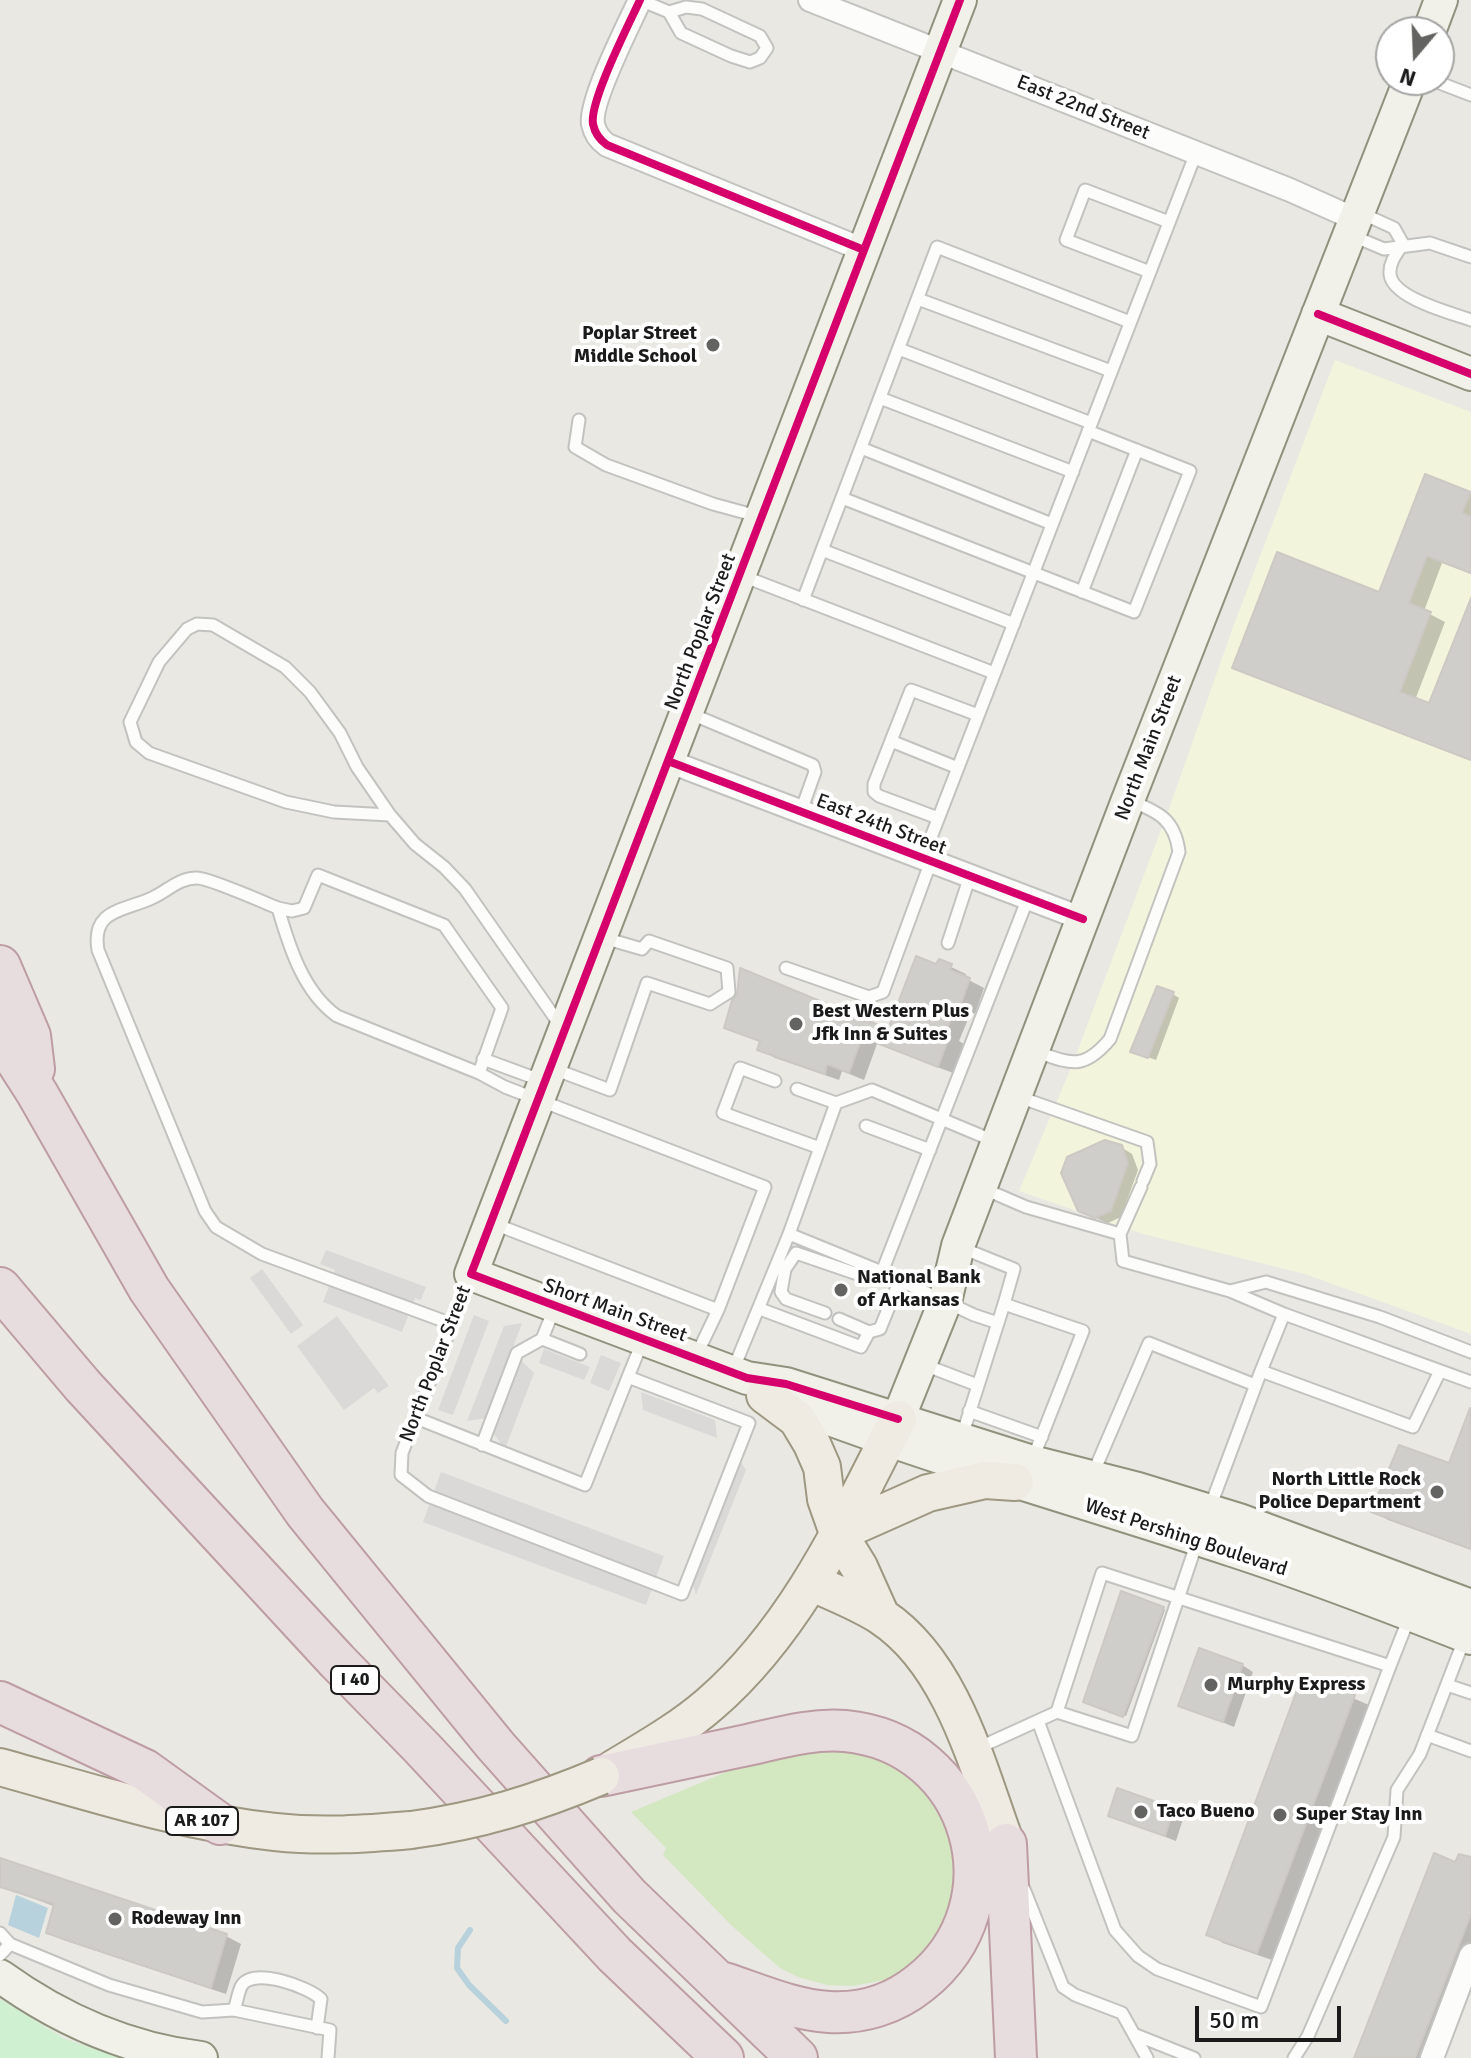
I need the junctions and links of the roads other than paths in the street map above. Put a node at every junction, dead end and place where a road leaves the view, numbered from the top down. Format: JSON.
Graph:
{"nodes":[{"id":1,"x":640,"y":0,"type":"edge"},
{"id":2,"x":810,"y":0,"type":"edge"},
{"id":3,"x":960,"y":0,"type":"edge"},
{"id":4,"x":669,"y":12,"type":"junction"},
{"id":5,"x":941,"y":51,"type":"junction"},
{"id":6,"x":1404,"y":96,"type":"edge"},
{"id":7,"x":1196,"y":153,"type":"junction"},
{"id":8,"x":1169,"y":222,"type":"junction"},
{"id":9,"x":1354,"y":222,"type":"junction"},
{"id":10,"x":1403,"y":244,"type":"junction"},
{"id":11,"x":864,"y":250,"type":"junction"},
{"id":12,"x":1471,"y":257,"type":"edge"},
{"id":13,"x":1150,"y":272,"type":"junction"},
{"id":14,"x":918,"y":299,"type":"junction"},
{"id":15,"x":1318,"y":314,"type":"junction"},
{"id":16,"x":1471,"y":320,"type":"edge"},
{"id":17,"x":1130,"y":322,"type":"junction"},
{"id":18,"x":899,"y":349,"type":"junction"},
{"id":19,"x":1111,"y":371,"type":"junction"},
{"id":20,"x":1471,"y":373,"type":"edge"},
{"id":21,"x":880,"y":398,"type":"junction"},
{"id":22,"x":579,"y":420,"type":"dead end"},
{"id":23,"x":1090,"y":427,"type":"junction"},
{"id":24,"x":861,"y":448,"type":"junction"},
{"id":25,"x":1137,"y":450,"type":"junction"},
{"id":26,"x":1073,"y":472,"type":"junction"},
{"id":27,"x":842,"y":498,"type":"junction"},
{"id":28,"x":761,"y":517,"type":"junction"},
{"id":29,"x":1052,"y":524,"type":"junction"},
{"id":30,"x":822,"y":550,"type":"junction"},
{"id":31,"x":1033,"y":574,"type":"junction"},
{"id":32,"x":739,"y":575,"type":"junction"},
{"id":33,"x":1082,"y":592,"type":"junction"},
{"id":34,"x":803,"y":600,"type":"junction"},
{"id":35,"x":1014,"y":624,"type":"junction"},
{"id":36,"x":994,"y":673,"type":"junction"},
{"id":37,"x":687,"y":712,"type":"junction"},
{"id":38,"x":978,"y":715,"type":"junction"},
{"id":39,"x":891,"y":741,"type":"junction"},
{"id":40,"x":668,"y":761,"type":"junction"},
{"id":41,"x":958,"y":768,"type":"junction"},
{"id":42,"x":1128,"y":800,"type":"junction"},
{"id":43,"x":801,"y":811,"type":"junction"},
{"id":44,"x":390,"y":815,"type":"junction"},
{"id":45,"x":938,"y":818,"type":"junction"},
{"id":46,"x":927,"y":859,"type":"junction"},
{"id":47,"x":970,"y":876,"type":"junction"},
{"id":48,"x":1028,"y":898,"type":"junction"},
{"id":49,"x":278,"y":908,"type":"junction"},
{"id":50,"x":1083,"y":919,"type":"junction"},
{"id":51,"x":600,"y":937,"type":"junction"},
{"id":52,"x":948,"y":943,"type":"dead end"},
{"id":53,"x":0,"y":966,"type":"edge"},
{"id":54,"x":786,"y":968,"type":"dead end"},
{"id":55,"x":564,"y":1031,"type":"junction"},
{"id":56,"x":0,"y":1035,"type":"edge"},
{"id":57,"x":1032,"y":1051,"type":"junction"},
{"id":58,"x":483,"y":1059,"type":"junction"},
{"id":59,"x":479,"y":1073,"type":"junction"},
{"id":60,"x":775,"y":1081,"type":"dead end"},
{"id":61,"x":544,"y":1083,"type":"junction"},
{"id":62,"x":797,"y":1089,"type":"dead end"},
{"id":63,"x":37,"y":1093,"type":"junction"},
{"id":64,"x":1016,"y":1096,"type":"junction"},
{"id":65,"x":836,"y":1103,"type":"junction"},
{"id":66,"x":942,"y":1119,"type":"junction"},
{"id":67,"x":866,"y":1126,"type":"dead end"},
{"id":68,"x":999,"y":1142,"type":"junction"},
{"id":69,"x":820,"y":1148,"type":"junction"},
{"id":70,"x":930,"y":1150,"type":"junction"},
{"id":71,"x":981,"y":1188,"type":"junction"},
{"id":72,"x":491,"y":1222,"type":"junction"},
{"id":73,"x":789,"y":1234,"type":"junction"},
{"id":74,"x":1120,"y":1234,"type":"junction"},
{"id":75,"x":958,"y":1246,"type":"junction"},
{"id":76,"x":882,"y":1272,"type":"junction"},
{"id":77,"x":471,"y":1274,"type":"junction"},
{"id":78,"x":899,"y":1282,"type":"junction"},
{"id":79,"x":0,"y":1288,"type":"edge"},
{"id":80,"x":1230,"y":1291,"type":"junction"},
{"id":81,"x":945,"y":1302,"type":"junction"},
{"id":82,"x":1004,"y":1304,"type":"junction"},
{"id":83,"x":556,"y":1306,"type":"junction"},
{"id":84,"x":760,"y":1309,"type":"junction"},
{"id":85,"x":718,"y":1310,"type":"junction"},
{"id":86,"x":825,"y":1313,"type":"dead end"},
{"id":87,"x":1284,"y":1314,"type":"junction"},
{"id":88,"x":0,"y":1319,"type":"edge"},
{"id":89,"x":839,"y":1319,"type":"dead end"},
{"id":90,"x":998,"y":1323,"type":"junction"},
{"id":91,"x":452,"y":1324,"type":"junction"},
{"id":92,"x":869,"y":1332,"type":"junction"},
{"id":93,"x":542,"y":1339,"type":"junction"},
{"id":94,"x":643,"y":1339,"type":"junction"},
{"id":95,"x":1471,"y":1352,"type":"edge"},
{"id":96,"x":580,"y":1354,"type":"dead end"},
{"id":97,"x":695,"y":1358,"type":"junction"},
{"id":98,"x":921,"y":1363,"type":"junction"},
{"id":99,"x":1261,"y":1371,"type":"junction"},
{"id":100,"x":1440,"y":1371,"type":"junction"},
{"id":101,"x":628,"y":1377,"type":"junction"},
{"id":102,"x":1471,"y":1382,"type":"edge"},
{"id":103,"x":977,"y":1385,"type":"junction"},
{"id":104,"x":1255,"y":1385,"type":"junction"},
{"id":105,"x":83,"y":1386,"type":"junction"},
{"id":106,"x":751,"y":1398,"type":"junction"},
{"id":107,"x":416,"y":1418,"type":"junction"},
{"id":108,"x":965,"y":1425,"type":"junction"},
{"id":109,"x":895,"y":1435,"type":"junction"},
{"id":110,"x":482,"y":1445,"type":"junction"},
{"id":111,"x":1030,"y":1461,"type":"junction"},
{"id":112,"x":1091,"y":1478,"type":"junction"},
{"id":113,"x":1203,"y":1525,"type":"junction"},
{"id":114,"x":838,"y":1533,"type":"junction"},
{"id":115,"x":811,"y":1582,"type":"junction"},
{"id":116,"x":1179,"y":1598,"type":"junction"},
{"id":117,"x":1410,"y":1615,"type":"junction"},
{"id":118,"x":881,"y":1616,"type":"junction"},
{"id":119,"x":1469,"y":1627,"type":"edge"},
{"id":120,"x":1390,"y":1666,"type":"junction"},
{"id":121,"x":1447,"y":1685,"type":"junction"},
{"id":122,"x":1471,"y":1693,"type":"edge"},
{"id":123,"x":0,"y":1702,"type":"edge"},
{"id":124,"x":1057,"y":1712,"type":"junction"},
{"id":125,"x":1038,"y":1721,"type":"junction"},
{"id":126,"x":1427,"y":1735,"type":"junction"},
{"id":127,"x":971,"y":1751,"type":"junction"},
{"id":128,"x":1471,"y":1751,"type":"edge"},
{"id":129,"x":0,"y":1767,"type":"edge"},
{"id":130,"x":601,"y":1776,"type":"junction"},
{"id":131,"x":220,"y":1824,"type":"junction"},
{"id":132,"x":1006,"y":1844,"type":"junction"},
{"id":133,"x":0,"y":1933,"type":"edge"},
{"id":134,"x":10,"y":1944,"type":"junction"},
{"id":135,"x":0,"y":1955,"type":"edge"},
{"id":136,"x":1471,"y":1955,"type":"edge"},
{"id":137,"x":0,"y":1976,"type":"edge"},
{"id":138,"x":712,"y":1979,"type":"junction"},
{"id":139,"x":234,"y":2010,"type":"junction"},
{"id":140,"x":317,"y":2028,"type":"junction"},
{"id":141,"x":1136,"y":2035,"type":"junction"},
{"id":142,"x":201,"y":2058,"type":"edge"},
{"id":143,"x":328,"y":2058,"type":"edge"},
{"id":144,"x":723,"y":2058,"type":"edge"},
{"id":145,"x":797,"y":2058,"type":"edge"},
{"id":146,"x":1016,"y":2058,"type":"edge"},
{"id":147,"x":1147,"y":2058,"type":"edge"},
{"id":148,"x":1194,"y":2058,"type":"edge"},
{"id":149,"x":1294,"y":2058,"type":"edge"},
{"id":150,"x":1432,"y":2058,"type":"edge"}],
"edges":[{"from":1,"to":4,"type":"lane"},
{"from":1,"to":11,"type":"street"},
{"from":2,"to":5,"type":"street","name":"East 22nd Street"},
{"from":3,"to":5,"type":"main road","name":"North Poplar Street"},
{"from":4,"to":4,"type":"lane"},
{"from":5,"to":7,"type":"street","name":"East 22nd Street"},
{"from":5,"to":11,"type":"main road","name":"North Poplar Street"},
{"from":6,"to":9,"type":"main road","name":"North Main Street"},
{"from":7,"to":8,"type":"lane"},
{"from":7,"to":9,"type":"street","name":"East 22nd Street"},
{"from":8,"to":13,"type":"lane"},
{"from":8,"to":13,"type":"lane"},
{"from":9,"to":10,"type":"lane"},
{"from":9,"to":10,"type":"lane"},
{"from":9,"to":15,"type":"main road","name":"North Main Street"},
{"from":10,"to":12,"type":"lane"},
{"from":10,"to":16,"type":"lane"},
{"from":11,"to":28,"type":"main road","name":"North Poplar Street"},
{"from":13,"to":17,"type":"lane"},
{"from":14,"to":17,"type":"lane"},
{"from":14,"to":18,"type":"lane"},
{"from":14,"to":19,"type":"lane"},
{"from":15,"to":20,"type":"main road"},
{"from":15,"to":42,"type":"main road","name":"North Main Street"},
{"from":17,"to":19,"type":"lane"},
{"from":18,"to":21,"type":"lane"},
{"from":18,"to":23,"type":"lane"},
{"from":19,"to":23,"type":"lane"},
{"from":21,"to":24,"type":"lane"},
{"from":21,"to":26,"type":"lane"},
{"from":22,"to":28,"type":"lane"},
{"from":23,"to":25,"type":"lane"},
{"from":23,"to":26,"type":"lane"},
{"from":24,"to":27,"type":"lane"},
{"from":24,"to":29,"type":"lane"},
{"from":25,"to":33,"type":"lane"},
{"from":25,"to":33,"type":"lane"},
{"from":26,"to":29,"type":"lane"},
{"from":27,"to":30,"type":"lane"},
{"from":27,"to":31,"type":"lane"},
{"from":28,"to":32,"type":"main road","name":"North Poplar Street"},
{"from":29,"to":31,"type":"lane"},
{"from":30,"to":34,"type":"lane"},
{"from":30,"to":35,"type":"lane"},
{"from":31,"to":33,"type":"lane"},
{"from":31,"to":35,"type":"lane"},
{"from":32,"to":34,"type":"lane"},
{"from":32,"to":37,"type":"main road","name":"North Poplar Street"},
{"from":34,"to":36,"type":"lane"},
{"from":35,"to":36,"type":"lane"},
{"from":36,"to":38,"type":"lane"},
{"from":37,"to":40,"type":"main road","name":"North Poplar Street"},
{"from":37,"to":43,"type":"lane"},
{"from":38,"to":39,"type":"lane"},
{"from":38,"to":41,"type":"lane"},
{"from":39,"to":41,"type":"lane"},
{"from":39,"to":45,"type":"lane"},
{"from":40,"to":43,"type":"street","name":"East 24th Street"},
{"from":40,"to":51,"type":"main road","name":"North Poplar Street"},
{"from":41,"to":45,"type":"lane"},
{"from":42,"to":50,"type":"main road","name":"North Main Street"},
{"from":42,"to":57,"type":"lane"},
{"from":43,"to":46,"type":"street","name":"East 24th Street"},
{"from":44,"to":44,"type":"lane"},
{"from":44,"to":55,"type":"lane"},
{"from":45,"to":46,"type":"lane"},
{"from":46,"to":47,"type":"street","name":"East 24th Street"},
{"from":46,"to":54,"type":"lane"},
{"from":47,"to":48,"type":"street","name":"East 24th Street"},
{"from":47,"to":52,"type":"lane"},
{"from":48,"to":50,"type":"street","name":"East 24th Street"},
{"from":48,"to":66,"type":"lane"},
{"from":49,"to":58,"type":"lane"},
{"from":49,"to":59,"type":"lane"},
{"from":49,"to":91,"type":"lane"},
{"from":50,"to":57,"type":"main road","name":"North Main Street"},
{"from":51,"to":55,"type":"main road","name":"North Poplar Street"},
{"from":51,"to":61,"type":"lane"},
{"from":53,"to":63,"type":"highway"},
{"from":55,"to":61,"type":"main road","name":"North Poplar Street"},
{"from":56,"to":63,"type":"highway"},
{"from":57,"to":64,"type":"main road","name":"North Main Street"},
{"from":58,"to":59,"type":"lane"},
{"from":58,"to":61,"type":"lane"},
{"from":59,"to":61,"type":"lane"},
{"from":60,"to":69,"type":"lane"},
{"from":61,"to":72,"type":"main road","name":"North Poplar Street"},
{"from":61,"to":85,"type":"lane"},
{"from":62,"to":65,"type":"lane"},
{"from":63,"to":138,"type":"highway"},
{"from":64,"to":68,"type":"main road","name":"North Main Street"},
{"from":64,"to":74,"type":"lane"},
{"from":65,"to":66,"type":"lane"},
{"from":65,"to":69,"type":"lane"},
{"from":66,"to":68,"type":"lane"},
{"from":66,"to":70,"type":"lane"},
{"from":67,"to":70,"type":"lane"},
{"from":68,"to":71,"type":"main road","name":"North Main Street"},
{"from":69,"to":73,"type":"lane"},
{"from":70,"to":76,"type":"lane"},
{"from":71,"to":74,"type":"lane"},
{"from":71,"to":75,"type":"main road","name":"North Main Street"},
{"from":72,"to":77,"type":"main road","name":"North Poplar Street"},
{"from":72,"to":85,"type":"lane"},
{"from":73,"to":76,"type":"lane"},
{"from":73,"to":84,"type":"lane"},
{"from":74,"to":80,"type":"lane"},
{"from":75,"to":81,"type":"main road","name":"North Main Street"},
{"from":75,"to":82,"type":"lane"},
{"from":76,"to":78,"type":"lane"},
{"from":76,"to":86,"type":"lane"},
{"from":77,"to":83,"type":"main road","name":"Short Main Street"},
{"from":77,"to":91,"type":"lane","name":"North Poplar Street"},
{"from":78,"to":81,"type":"lane"},
{"from":78,"to":92,"type":"lane"},
{"from":79,"to":105,"type":"highway","number":"I 40"},
{"from":80,"to":87,"type":"lane"},
{"from":80,"to":95,"type":"lane"},
{"from":81,"to":90,"type":"lane"},
{"from":81,"to":98,"type":"main road","name":"North Main Street"},
{"from":82,"to":90,"type":"lane"},
{"from":82,"to":111,"type":"lane"},
{"from":83,"to":93,"type":"lane"},
{"from":83,"to":94,"type":"main road","name":"Short Main Street"},
{"from":84,"to":92,"type":"lane"},
{"from":84,"to":106,"type":"lane"},
{"from":85,"to":97,"type":"lane"},
{"from":87,"to":99,"type":"lane"},
{"from":87,"to":100,"type":"lane"},
{"from":88,"to":105,"type":"highway"},
{"from":89,"to":92,"type":"lane"},
{"from":90,"to":103,"type":"lane"},
{"from":91,"to":107,"type":"lane","name":"North Poplar Street"},
{"from":93,"to":96,"type":"lane"},
{"from":93,"to":110,"type":"lane"},
{"from":94,"to":97,"type":"main road","name":"Short Main Street"},
{"from":94,"to":101,"type":"lane"},
{"from":97,"to":106,"type":"main road","name":"Short Main Street"},
{"from":98,"to":103,"type":"lane"},
{"from":98,"to":109,"type":"main road","name":"North Main Street"},
{"from":99,"to":100,"type":"lane"},
{"from":99,"to":104,"type":"lane"},
{"from":100,"to":102,"type":"lane"},
{"from":101,"to":106,"type":"lane"},
{"from":101,"to":110,"type":"lane"},
{"from":103,"to":108,"type":"lane"},
{"from":104,"to":112,"type":"lane"},
{"from":104,"to":113,"type":"lane"},
{"from":105,"to":144,"type":"highway","number":"I 40"},
{"from":106,"to":107,"type":"lane","name":"North Poplar Street"},
{"from":106,"to":109,"type":"main road","name":"Short Main Street"},
{"from":106,"to":114,"type":"main road"},
{"from":107,"to":110,"type":"lane"},
{"from":108,"to":109,"type":"main road","name":"West Pershing Boulevard"},
{"from":108,"to":111,"type":"main road","name":"West Pershing Boulevard"},
{"from":109,"to":111,"type":"main road","name":"West Pershing Boulevard"},
{"from":109,"to":114,"type":"main road"},
{"from":111,"to":112,"type":"main road","name":"West Pershing Boulevard"},
{"from":111,"to":113,"type":"main road","name":"West Pershing Boulevard"},
{"from":111,"to":114,"type":"main road"},
{"from":112,"to":113,"type":"main road","name":"West Pershing Boulevard"},
{"from":113,"to":116,"type":"lane"},
{"from":113,"to":117,"type":"main road","name":"West Pershing Boulevard"},
{"from":113,"to":119,"type":"main road","name":"West Pershing Boulevard"},
{"from":114,"to":115,"type":"main road"},
{"from":114,"to":118,"type":"main road"},
{"from":115,"to":118,"type":"main road"},
{"from":115,"to":130,"type":"main road"},
{"from":116,"to":120,"type":"lane"},
{"from":116,"to":124,"type":"lane"},
{"from":116,"to":124,"type":"lane"},
{"from":117,"to":119,"type":"main road","name":"West Pershing Boulevard"},
{"from":117,"to":120,"type":"lane"},
{"from":118,"to":127,"type":"main road"},
{"from":119,"to":121,"type":"lane"},
{"from":120,"to":125,"type":"lane"},
{"from":121,"to":122,"type":"lane"},
{"from":121,"to":126,"type":"lane"},
{"from":123,"to":131,"type":"highway"},
{"from":124,"to":125,"type":"lane"},
{"from":125,"to":127,"type":"lane"},
{"from":126,"to":128,"type":"lane"},
{"from":126,"to":149,"type":"lane"},
{"from":127,"to":132,"type":"main road"},
{"from":129,"to":131,"type":"main road","number":"AR 107"},
{"from":130,"to":131,"type":"main road","number":"AR 107","bridge":true},
{"from":130,"to":138,"type":"highway"},
{"from":132,"to":141,"type":"lane"},
{"from":132,"to":146,"type":"highway"},
{"from":133,"to":134,"type":"lane"},
{"from":134,"to":135,"type":"lane"},
{"from":134,"to":139,"type":"lane"},
{"from":136,"to":150,"type":"street"},
{"from":137,"to":142,"type":"main road"},
{"from":138,"to":145,"type":"highway"},
{"from":139,"to":140,"type":"lane"},
{"from":139,"to":140,"type":"lane"},
{"from":140,"to":143,"type":"lane"},
{"from":141,"to":147,"type":"lane"},
{"from":141,"to":148,"type":"lane"}]}
